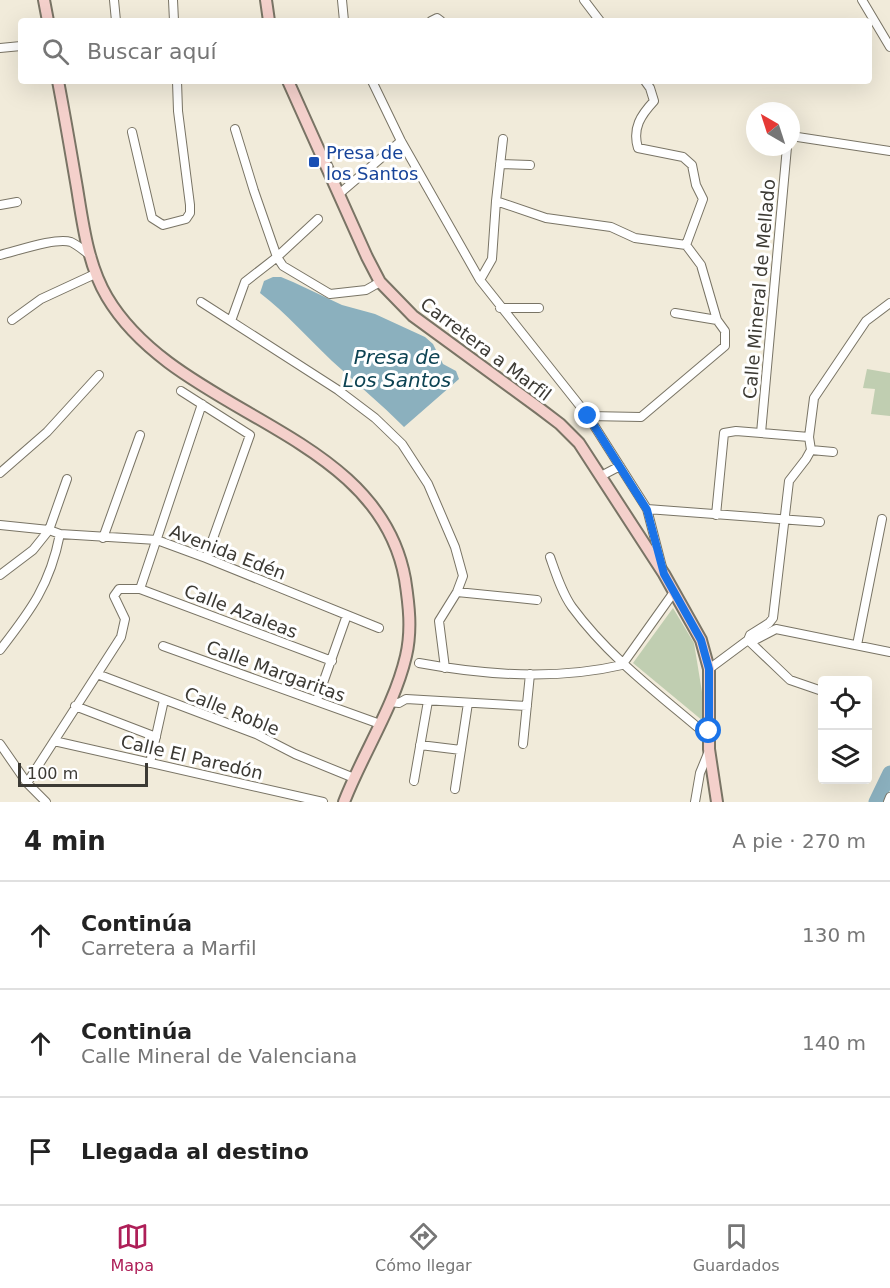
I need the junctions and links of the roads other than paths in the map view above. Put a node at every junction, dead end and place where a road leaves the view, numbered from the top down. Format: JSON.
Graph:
{"nodes":[{"id":1,"x":44,"y":0,"type":"edge"},
{"id":2,"x":114,"y":0,"type":"edge"},
{"id":3,"x":174,"y":0,"type":"edge"},
{"id":4,"x":266,"y":0,"type":"edge"},
{"id":5,"x":342,"y":0,"type":"edge"},
{"id":6,"x":584,"y":0,"type":"edge"},
{"id":7,"x":862,"y":0,"type":"edge"},
{"id":8,"x":47,"y":18,"type":"edge"},
{"id":9,"x":116,"y":18,"type":"edge"},
{"id":10,"x":174,"y":18,"type":"edge"},
{"id":11,"x":269,"y":18,"type":"edge"},
{"id":12,"x":344,"y":18,"type":"edge"},
{"id":13,"x":598,"y":18,"type":"edge"},
{"id":14,"x":18,"y":46,"type":"edge"},
{"id":15,"x":890,"y":47,"type":"edge"},
{"id":16,"x":0,"y":48,"type":"edge"},
{"id":17,"x":59,"y":84,"type":"edge"},
{"id":18,"x":177,"y":84,"type":"edge"},
{"id":19,"x":289,"y":84,"type":"edge"},
{"id":20,"x":373,"y":84,"type":"edge"},
{"id":21,"x":647,"y":84,"type":"edge"},
{"id":22,"x":235,"y":129,"type":"dead end"},
{"id":23,"x":132,"y":132,"type":"dead end"},
{"id":24,"x":800,"y":137,"type":"edge"},
{"id":25,"x":503,"y":139,"type":"dead end"},
{"id":26,"x":401,"y":141,"type":"junction"},
{"id":27,"x":890,"y":150,"type":"edge"},
{"id":28,"x":786,"y":156,"type":"edge"},
{"id":29,"x":500,"y":164,"type":"junction"},
{"id":30,"x":530,"y":165,"type":"dead end"},
{"id":31,"x":339,"y":194,"type":"junction"},
{"id":32,"x":496,"y":201,"type":"junction"},
{"id":33,"x":17,"y":202,"type":"dead end"},
{"id":34,"x":0,"y":205,"type":"edge"},
{"id":35,"x":318,"y":219,"type":"dead end"},
{"id":36,"x":686,"y":245,"type":"junction"},
{"id":37,"x":0,"y":255,"type":"edge"},
{"id":38,"x":91,"y":256,"type":"junction"},
{"id":39,"x":278,"y":257,"type":"junction"},
{"id":40,"x":95,"y":274,"type":"junction"},
{"id":41,"x":480,"y":280,"type":"junction"},
{"id":42,"x":380,"y":282,"type":"junction"},
{"id":43,"x":201,"y":302,"type":"dead end"},
{"id":44,"x":890,"y":303,"type":"edge"},
{"id":45,"x":500,"y":308,"type":"junction"},
{"id":46,"x":539,"y":308,"type":"dead end"},
{"id":47,"x":675,"y":313,"type":"dead end"},
{"id":48,"x":12,"y":320,"type":"dead end"},
{"id":49,"x":231,"y":321,"type":"junction"},
{"id":50,"x":717,"y":321,"type":"junction"},
{"id":51,"x":99,"y":375,"type":"dead end"},
{"id":52,"x":181,"y":391,"type":"dead end"},
{"id":53,"x":202,"y":404,"type":"junction"},
{"id":54,"x":588,"y":416,"type":"junction"},
{"id":55,"x":761,"y":433,"type":"junction"},
{"id":56,"x":140,"y":435,"type":"dead end"},
{"id":57,"x":809,"y":437,"type":"junction"},
{"id":58,"x":811,"y":450,"type":"junction"},
{"id":59,"x":834,"y":452,"type":"dead end"},
{"id":60,"x":620,"y":466,"type":"junction"},
{"id":61,"x":0,"y":473,"type":"edge"},
{"id":62,"x":601,"y":476,"type":"junction"},
{"id":63,"x":67,"y":479,"type":"dead end"},
{"id":64,"x":647,"y":510,"type":"junction"},
{"id":65,"x":716,"y":515,"type":"junction"},
{"id":66,"x":784,"y":518,"type":"junction"},
{"id":67,"x":882,"y":519,"type":"dead end"},
{"id":68,"x":820,"y":522,"type":"dead end"},
{"id":69,"x":0,"y":525,"type":"edge"},
{"id":70,"x":49,"y":530,"type":"junction"},
{"id":71,"x":60,"y":534,"type":"junction"},
{"id":72,"x":103,"y":538,"type":"junction"},
{"id":73,"x":157,"y":540,"type":"junction"},
{"id":74,"x":550,"y":557,"type":"dead end"},
{"id":75,"x":206,"y":558,"type":"junction"},
{"id":76,"x":664,"y":574,"type":"junction"},
{"id":77,"x":0,"y":576,"type":"edge"},
{"id":78,"x":140,"y":589,"type":"junction"},
{"id":79,"x":457,"y":592,"type":"junction"},
{"id":80,"x":674,"y":592,"type":"junction"},
{"id":81,"x":537,"y":600,"type":"dead end"},
{"id":82,"x":347,"y":615,"type":"junction"},
{"id":83,"x":379,"y":628,"type":"dead end"},
{"id":84,"x":750,"y":641,"type":"junction"},
{"id":85,"x":857,"y":645,"type":"junction"},
{"id":86,"x":163,"y":646,"type":"dead end"},
{"id":87,"x":0,"y":650,"type":"edge"},
{"id":88,"x":890,"y":652,"type":"edge"},
{"id":89,"x":332,"y":661,"type":"junction"},
{"id":90,"x":419,"y":663,"type":"dead end"},
{"id":91,"x":622,"y":664,"type":"junction"},
{"id":92,"x":446,"y":668,"type":"junction"},
{"id":93,"x":709,"y":669,"type":"junction"},
{"id":94,"x":530,"y":674,"type":"junction"},
{"id":95,"x":97,"y":675,"type":"junction"},
{"id":96,"x":818,"y":690,"type":"edge"},
{"id":97,"x":164,"y":700,"type":"junction"},
{"id":98,"x":317,"y":700,"type":"junction"},
{"id":99,"x":428,"y":701,"type":"junction"},
{"id":100,"x":390,"y":702,"type":"junction"},
{"id":101,"x":468,"y":703,"type":"junction"},
{"id":102,"x":75,"y":706,"type":"junction"},
{"id":103,"x":527,"y":706,"type":"junction"},
{"id":104,"x":380,"y":724,"type":"junction"},
{"id":105,"x":709,"y":731,"type":"junction"},
{"id":106,"x":156,"y":737,"type":"junction"},
{"id":107,"x":54,"y":741,"type":"junction"},
{"id":108,"x":0,"y":744,"type":"edge"},
{"id":109,"x":523,"y":744,"type":"dead end"},
{"id":110,"x":420,"y":745,"type":"junction"},
{"id":111,"x":710,"y":749,"type":"junction"},
{"id":112,"x":461,"y":750,"type":"junction"},
{"id":113,"x":150,"y":763,"type":"junction"},
{"id":114,"x":354,"y":778,"type":"junction"},
{"id":115,"x":414,"y":782,"type":"dead end"},
{"id":116,"x":27,"y":783,"type":"junction"},
{"id":117,"x":455,"y":789,"type":"dead end"},
{"id":118,"x":890,"y":797,"type":"edge"},
{"id":119,"x":46,"y":802,"type":"edge"},
{"id":120,"x":323,"y":802,"type":"edge"},
{"id":121,"x":344,"y":802,"type":"edge"},
{"id":122,"x":696,"y":802,"type":"edge"},
{"id":123,"x":717,"y":802,"type":"edge"},
{"id":124,"x":888,"y":802,"type":"edge"}],
"edges":[{"from":1,"to":8,"type":"street"},
{"from":2,"to":9,"type":"street"},
{"from":3,"to":10,"type":"street"},
{"from":4,"to":11,"type":"street"},
{"from":5,"to":12,"type":"street"},
{"from":6,"to":13,"type":"street"},
{"from":7,"to":15,"type":"street"},
{"from":14,"to":16,"type":"street"},
{"from":17,"to":38,"type":"street"},
{"from":18,"to":23,"type":"street"},
{"from":19,"to":31,"type":"street","name":"Carretera a Marfil"},
{"from":20,"to":26,"type":"street"},
{"from":21,"to":36,"type":"street"},
{"from":22,"to":39,"type":"street"},
{"from":24,"to":27,"type":"street"},
{"from":25,"to":29,"type":"street"},
{"from":26,"to":31,"type":"street"},
{"from":26,"to":41,"type":"street"},
{"from":28,"to":55,"type":"street","name":"Calle Mineral de Mellado"},
{"from":29,"to":30,"type":"street"},
{"from":29,"to":32,"type":"street"},
{"from":31,"to":42,"type":"street","name":"Carretera a Marfil"},
{"from":32,"to":36,"type":"street"},
{"from":32,"to":41,"type":"street"},
{"from":33,"to":34,"type":"street"},
{"from":35,"to":39,"type":"street"},
{"from":36,"to":50,"type":"street"},
{"from":37,"to":38,"type":"street"},
{"from":38,"to":40,"type":"street"},
{"from":39,"to":42,"type":"street"},
{"from":39,"to":49,"type":"street"},
{"from":40,"to":48,"type":"street"},
{"from":40,"to":100,"type":"street"},
{"from":41,"to":45,"type":"street"},
{"from":42,"to":62,"type":"street","name":"Carretera a Marfil"},
{"from":43,"to":49,"type":"street"},
{"from":44,"to":57,"type":"street"},
{"from":45,"to":46,"type":"street"},
{"from":45,"to":54,"type":"street"},
{"from":47,"to":50,"type":"street"},
{"from":49,"to":79,"type":"street"},
{"from":50,"to":54,"type":"street"},
{"from":51,"to":61,"type":"street"},
{"from":52,"to":53,"type":"street"},
{"from":53,"to":73,"type":"street"},
{"from":53,"to":75,"type":"street"},
{"from":54,"to":60,"type":"street"},
{"from":55,"to":57,"type":"street"},
{"from":55,"to":65,"type":"street"},
{"from":56,"to":72,"type":"street"},
{"from":57,"to":58,"type":"street"},
{"from":58,"to":59,"type":"street"},
{"from":58,"to":66,"type":"street"},
{"from":60,"to":62,"type":"street"},
{"from":60,"to":64,"type":"street"},
{"from":62,"to":76,"type":"street","name":"Carretera a Marfil"},
{"from":63,"to":70,"type":"street"},
{"from":64,"to":65,"type":"street"},
{"from":64,"to":76,"type":"street"},
{"from":65,"to":66,"type":"street"},
{"from":66,"to":68,"type":"street"},
{"from":66,"to":84,"type":"street"},
{"from":67,"to":85,"type":"street"},
{"from":69,"to":70,"type":"street","name":"Avenida Edén"},
{"from":70,"to":71,"type":"street","name":"Avenida Edén"},
{"from":70,"to":77,"type":"street"},
{"from":71,"to":72,"type":"street","name":"Avenida Edén"},
{"from":71,"to":87,"type":"street"},
{"from":72,"to":73,"type":"street","name":"Avenida Edén"},
{"from":73,"to":75,"type":"street","name":"Avenida Edén"},
{"from":73,"to":78,"type":"street"},
{"from":74,"to":91,"type":"street"},
{"from":75,"to":82,"type":"street","name":"Avenida Edén"},
{"from":76,"to":80,"type":"street","name":"Carretera a Marfil"},
{"from":78,"to":89,"type":"street","name":"Calle Azaleas"},
{"from":78,"to":95,"type":"street"},
{"from":79,"to":81,"type":"street"},
{"from":79,"to":92,"type":"street"},
{"from":80,"to":91,"type":"street"},
{"from":80,"to":93,"type":"street","name":"Carretera a Marfil"},
{"from":82,"to":83,"type":"street","name":"Avenida Edén"},
{"from":82,"to":89,"type":"street"},
{"from":84,"to":85,"type":"street"},
{"from":84,"to":93,"type":"street"},
{"from":84,"to":96,"type":"street"},
{"from":85,"to":88,"type":"street"},
{"from":86,"to":98,"type":"street","name":"Calle Margaritas"},
{"from":89,"to":98,"type":"street"},
{"from":90,"to":92,"type":"street"},
{"from":91,"to":94,"type":"street"},
{"from":91,"to":105,"type":"street"},
{"from":92,"to":94,"type":"street"},
{"from":93,"to":105,"type":"street","name":"Carretera a Marfil"},
{"from":94,"to":103,"type":"street"},
{"from":95,"to":97,"type":"street","name":"Calle Roble"},
{"from":95,"to":102,"type":"street"},
{"from":97,"to":106,"type":"street"},
{"from":97,"to":114,"type":"street","name":"Calle Roble"},
{"from":98,"to":104,"type":"street","name":"Calle Margaritas"},
{"from":99,"to":100,"type":"street"},
{"from":99,"to":101,"type":"street"},
{"from":99,"to":110,"type":"street"},
{"from":100,"to":104,"type":"street"},
{"from":101,"to":103,"type":"street"},
{"from":101,"to":112,"type":"street"},
{"from":102,"to":106,"type":"street"},
{"from":102,"to":107,"type":"street"},
{"from":103,"to":109,"type":"street"},
{"from":104,"to":114,"type":"street"},
{"from":105,"to":111,"type":"street","name":"Carretera a Marfil"},
{"from":106,"to":113,"type":"street"},
{"from":107,"to":113,"type":"street","name":"Calle El Paredón"},
{"from":107,"to":116,"type":"street"},
{"from":108,"to":116,"type":"street"},
{"from":110,"to":112,"type":"street"},
{"from":110,"to":115,"type":"street"},
{"from":111,"to":122,"type":"street"},
{"from":111,"to":123,"type":"street","name":"Carretera a Marfil"},
{"from":112,"to":117,"type":"street"},
{"from":113,"to":120,"type":"street","name":"Calle El Paredón"},
{"from":114,"to":121,"type":"street"},
{"from":116,"to":119,"type":"street"},
{"from":118,"to":124,"type":"street"}]}
